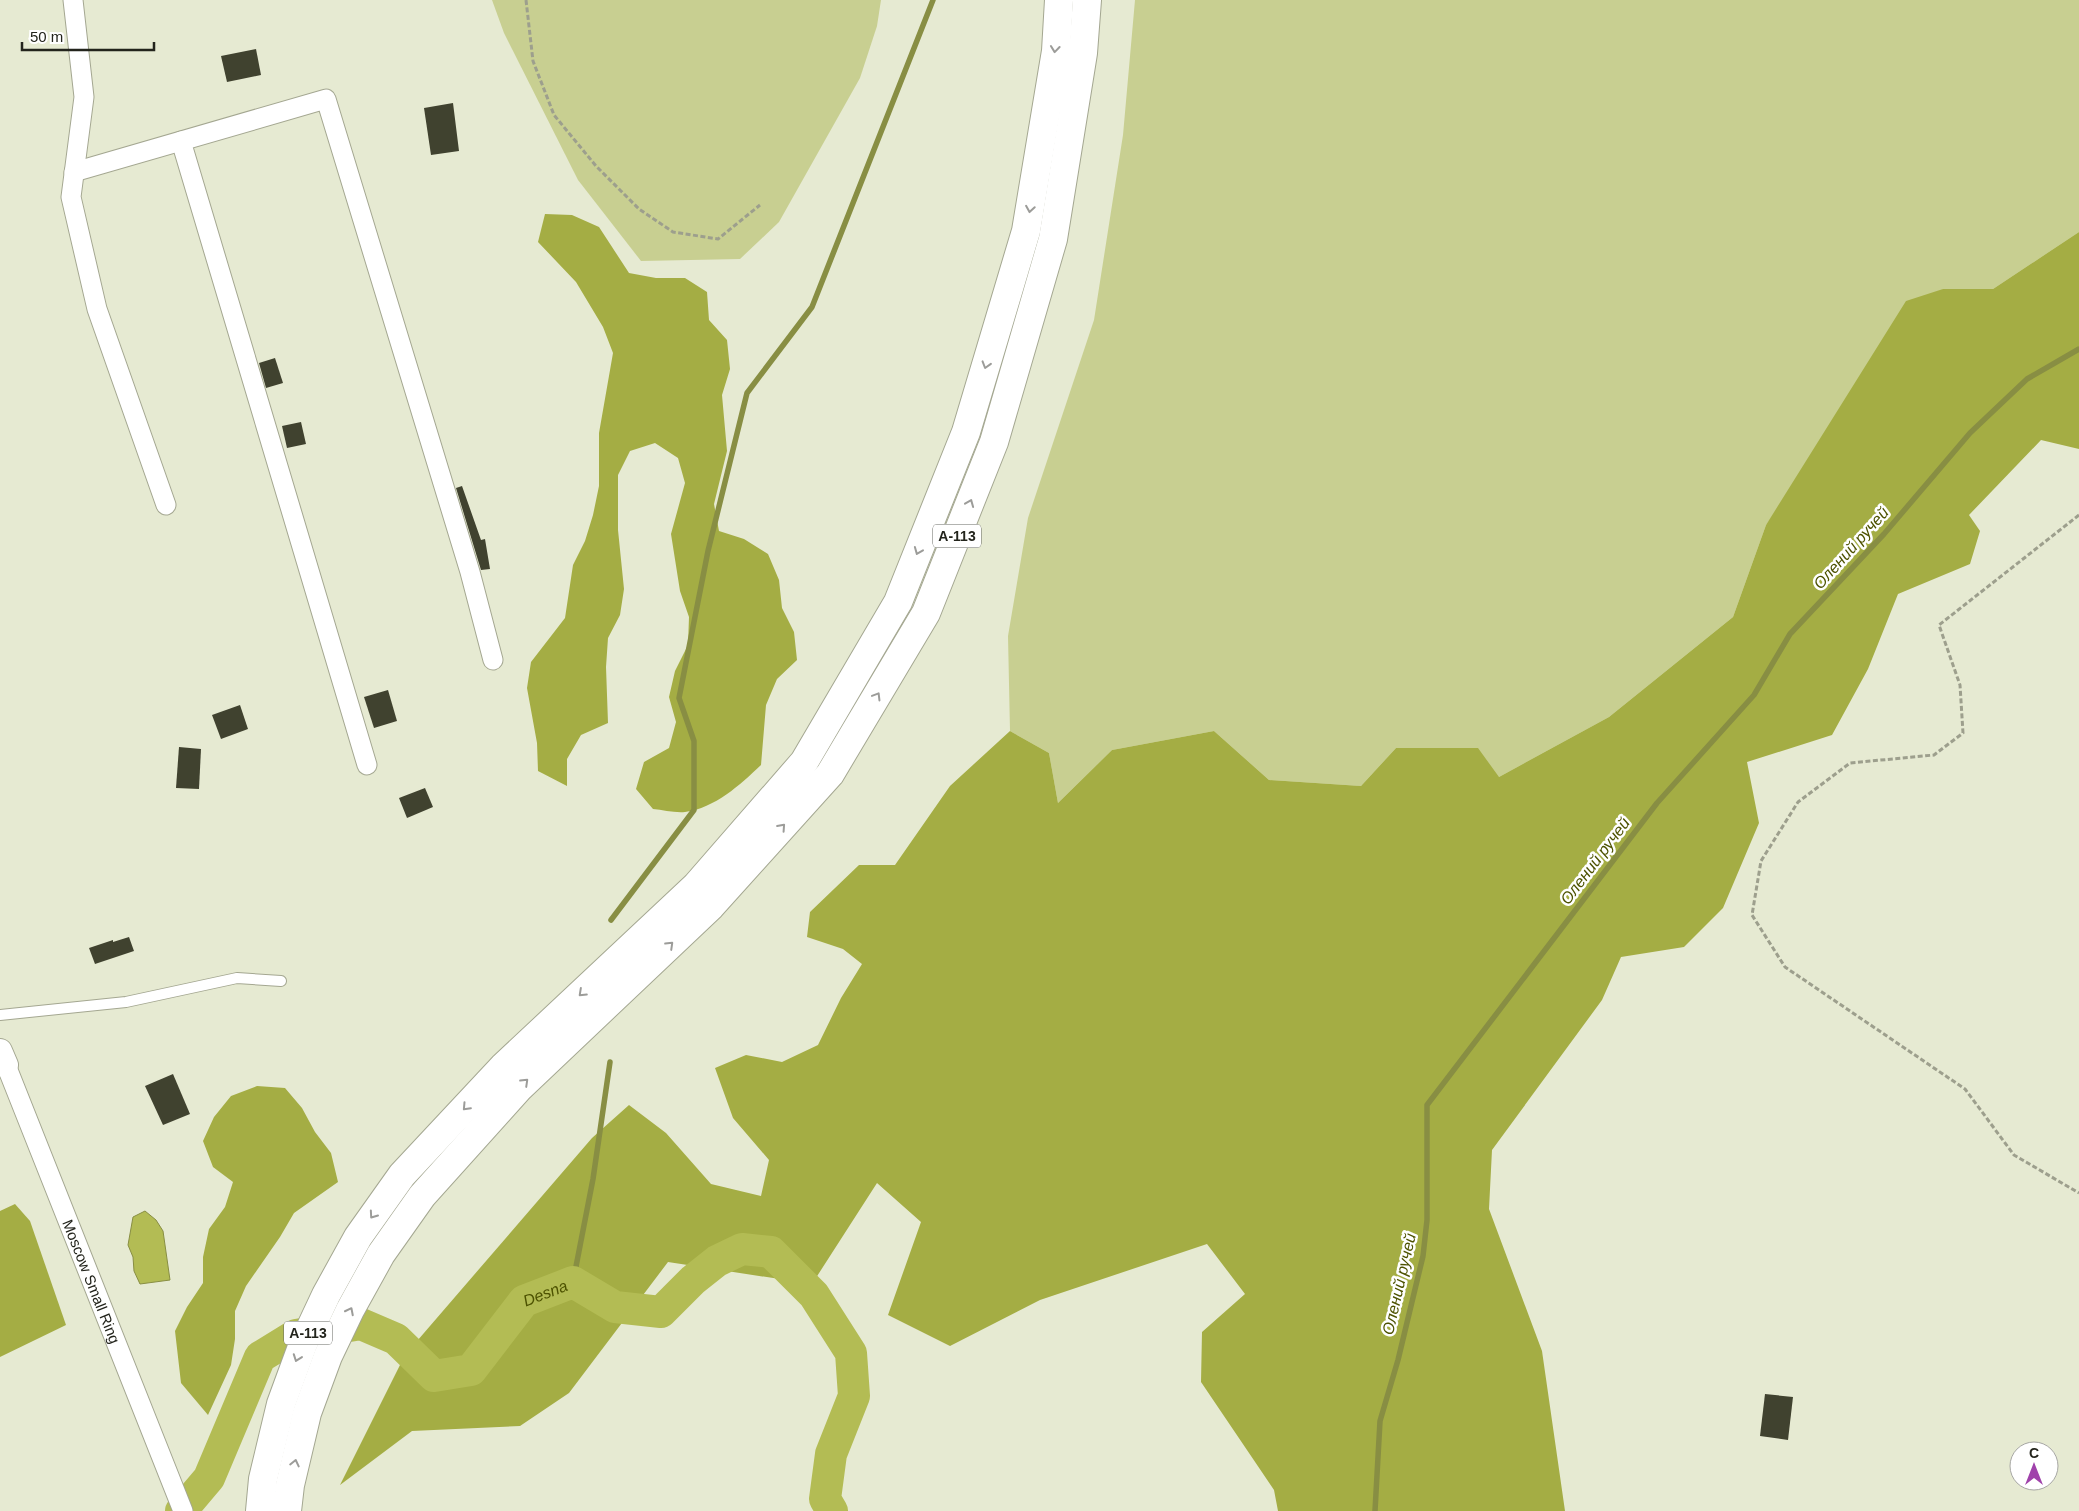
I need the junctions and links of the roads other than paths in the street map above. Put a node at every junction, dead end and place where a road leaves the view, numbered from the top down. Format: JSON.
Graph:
{"nodes":[{"id":1,"x":74,"y":0,"type":"edge"},
{"id":2,"x":1059,"y":0,"type":"edge"},
{"id":3,"x":1087,"y":0,"type":"edge"},
{"id":4,"x":181,"y":141,"type":"junction"},
{"id":5,"x":74,"y":172,"type":"junction"},
{"id":6,"x":166,"y":505,"type":"dead end"},
{"id":7,"x":493,"y":660,"type":"dead end"},
{"id":8,"x":367,"y":766,"type":"dead end"},
{"id":9,"x":281,"y":981,"type":"dead end"},
{"id":10,"x":0,"y":1016,"type":"edge"},
{"id":11,"x":2,"y":1061,"type":"edge"},
{"id":12,"x":183,"y":1511,"type":"edge"},
{"id":13,"x":260,"y":1511,"type":"edge"},
{"id":14,"x":288,"y":1511,"type":"edge"}],
"edges":[{"from":1,"to":5,"type":"street"},
{"from":2,"to":13,"type":"highway","number":"А-113","one_way":true},
{"from":14,"to":3,"type":"highway","number":"А-113","one_way":true},
{"from":4,"to":5,"type":"street"},
{"from":4,"to":7,"type":"street"},
{"from":4,"to":8,"type":"street"},
{"from":5,"to":6,"type":"street"},
{"from":9,"to":10,"type":"lane"},
{"from":11,"to":12,"type":"street","name":"Moscow Small Ring"}]}
